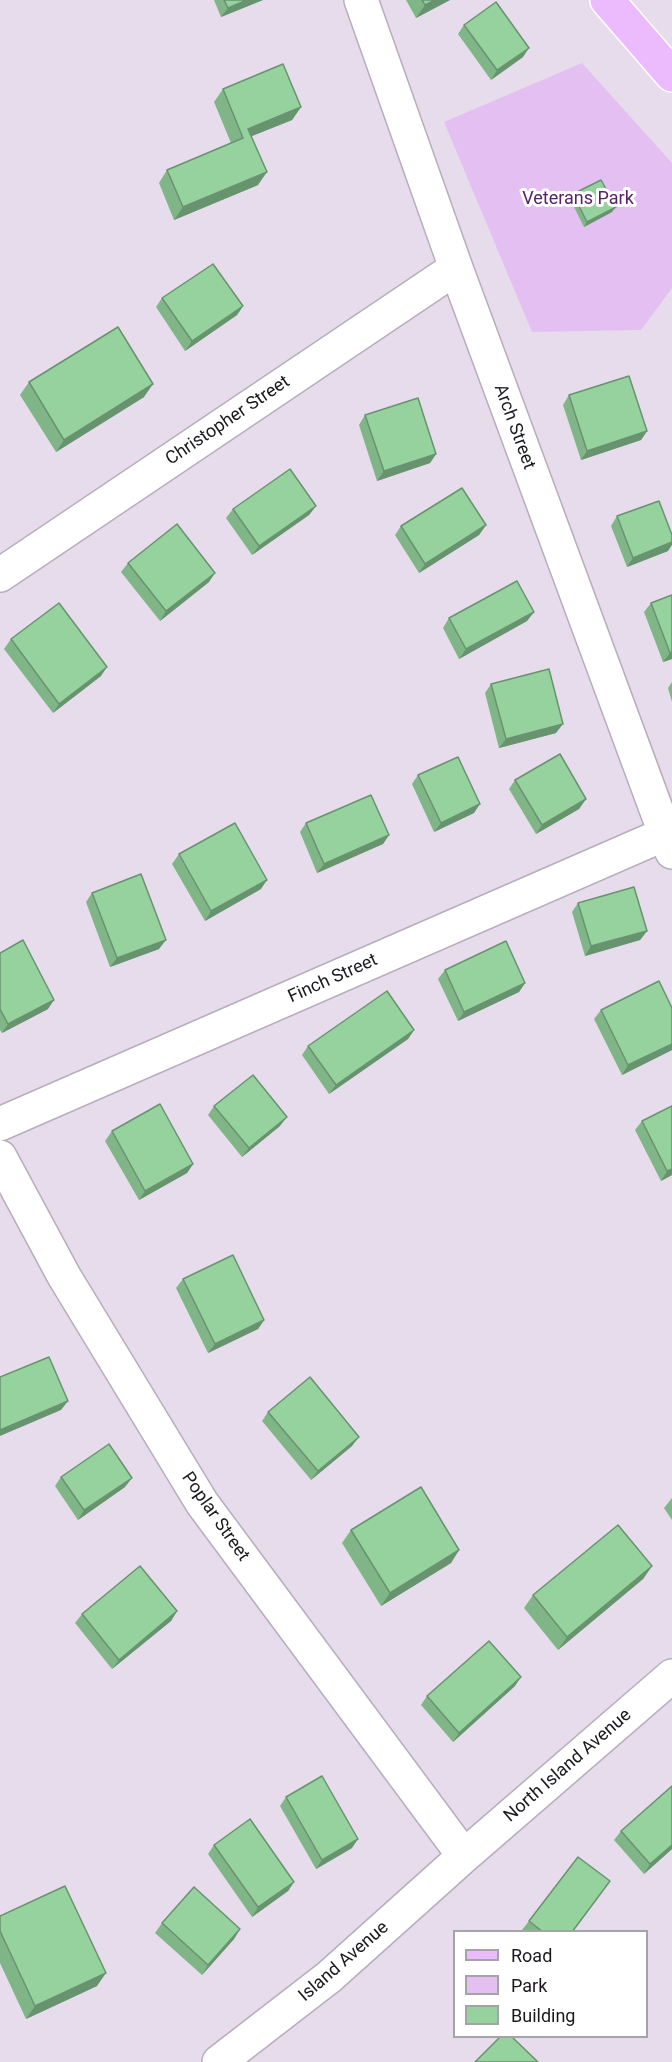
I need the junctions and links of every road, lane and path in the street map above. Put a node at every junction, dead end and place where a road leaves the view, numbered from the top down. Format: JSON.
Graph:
{"nodes":[{"id":1,"x":361,"y":0,"type":"edge"},
{"id":2,"x":607,"y":0,"type":"edge"},
{"id":3,"x":672,"y":75,"type":"edge"},
{"id":4,"x":456,"y":268,"type":"junction"},
{"id":5,"x":0,"y":575,"type":"edge"},
{"id":6,"x":669,"y":843,"type":"edge"},
{"id":7,"x":0,"y":1124,"type":"edge"},
{"id":8,"x":0,"y":1156,"type":"edge"},
{"id":9,"x":672,"y":1676,"type":"edge"},
{"id":10,"x":464,"y":1856,"type":"junction"},
{"id":11,"x":219,"y":2062,"type":"edge"}],
"edges":[{"from":1,"to":4,"type":"street","name":"Arch Street"},
{"from":2,"to":3,"type":"main road"},
{"from":4,"to":5,"type":"street","name":"Christopher Street"},
{"from":4,"to":6,"type":"street","name":"Arch Street"},
{"from":6,"to":7,"type":"street","name":"Finch Street"},
{"from":8,"to":10,"type":"street","name":"Poplar Street"},
{"from":9,"to":10,"type":"street","name":"North Island Avenue"},
{"from":10,"to":11,"type":"street","name":"Island Avenue"}]}
